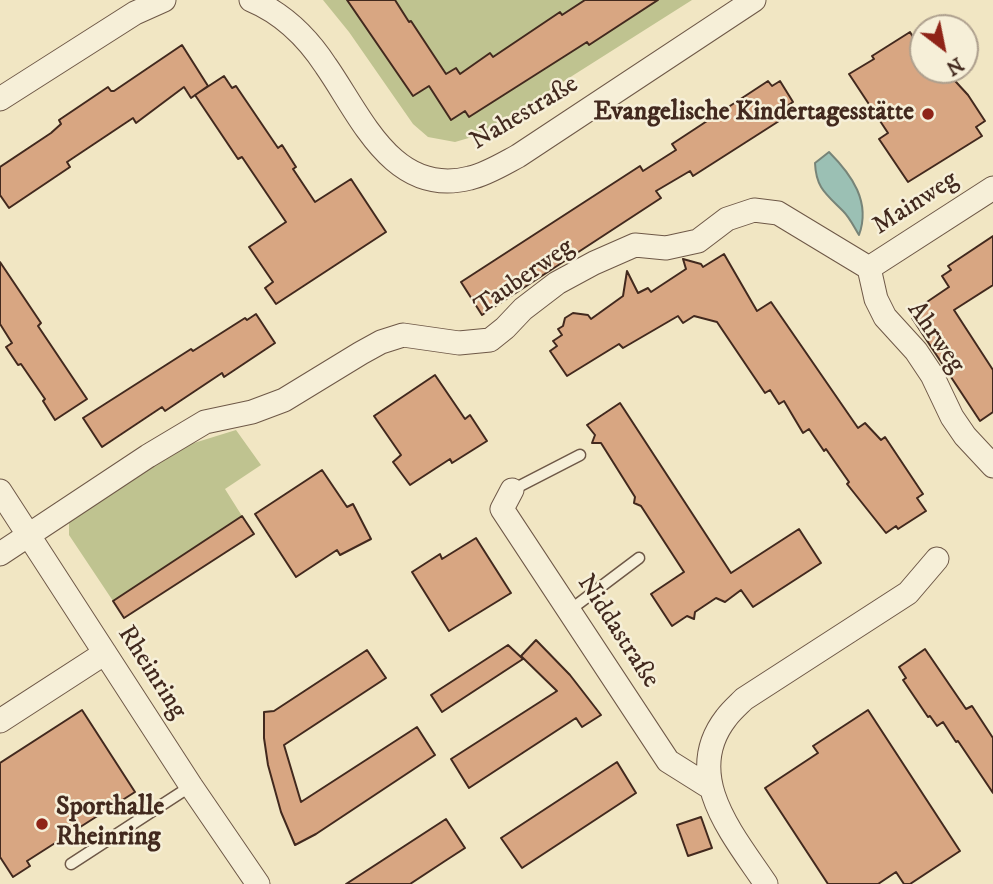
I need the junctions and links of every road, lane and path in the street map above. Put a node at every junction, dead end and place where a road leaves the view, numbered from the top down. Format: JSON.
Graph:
{"nodes":[{"id":1,"x":164,"y":0,"type":"edge"},
{"id":2,"x":251,"y":0,"type":"edge"},
{"id":3,"x":754,"y":0,"type":"edge"},
{"id":4,"x":0,"y":99,"type":"edge"},
{"id":5,"x":993,"y":188,"type":"edge"},
{"id":6,"x":869,"y":268,"type":"junction"},
{"id":7,"x":580,"y":455,"type":"dead end"},
{"id":8,"x":993,"y":466,"type":"edge"},
{"id":9,"x":512,"y":490,"type":"joint"},
{"id":10,"x":0,"y":491,"type":"edge"},
{"id":11,"x":29,"y":535,"type":"junction"},
{"id":12,"x":0,"y":554,"type":"edge"},
{"id":13,"x":639,"y":558,"type":"dead end"},
{"id":14,"x":937,"y":559,"type":"dead end"},
{"id":15,"x":570,"y":610,"type":"junction"},
{"id":16,"x":105,"y":653,"type":"junction"},
{"id":17,"x":0,"y":721,"type":"edge"},
{"id":18,"x":191,"y":786,"type":"junction"},
{"id":19,"x":711,"y":788,"type":"junction"},
{"id":20,"x":71,"y":864,"type":"dead end"},
{"id":21,"x":258,"y":884,"type":"edge"},
{"id":22,"x":766,"y":884,"type":"edge"}],
"edges":[{"from":1,"to":4,"type":"street"},
{"from":2,"to":3,"type":"street","name":"Nahestraße"},
{"from":5,"to":6,"type":"street","name":"Mainweg"},
{"from":6,"to":8,"type":"street","name":"Ahrweg"},
{"from":6,"to":11,"type":"street","name":"Tauberweg"},
{"from":7,"to":9,"type":"lane"},
{"from":9,"to":15,"type":"street","name":"Niddastraße"},
{"from":10,"to":11,"type":"street","name":"Rheinring"},
{"from":11,"to":12,"type":"street","name":"Tauberweg"},
{"from":11,"to":16,"type":"street","name":"Rheinring"},
{"from":13,"to":15,"type":"lane"},
{"from":14,"to":19,"type":"street"},
{"from":15,"to":19,"type":"street","name":"Niddastraße"},
{"from":16,"to":17,"type":"street"},
{"from":16,"to":18,"type":"street","name":"Rheinring"},
{"from":18,"to":20,"type":"lane"},
{"from":18,"to":21,"type":"street","name":"Rheinring"},
{"from":19,"to":22,"type":"street"}]}
